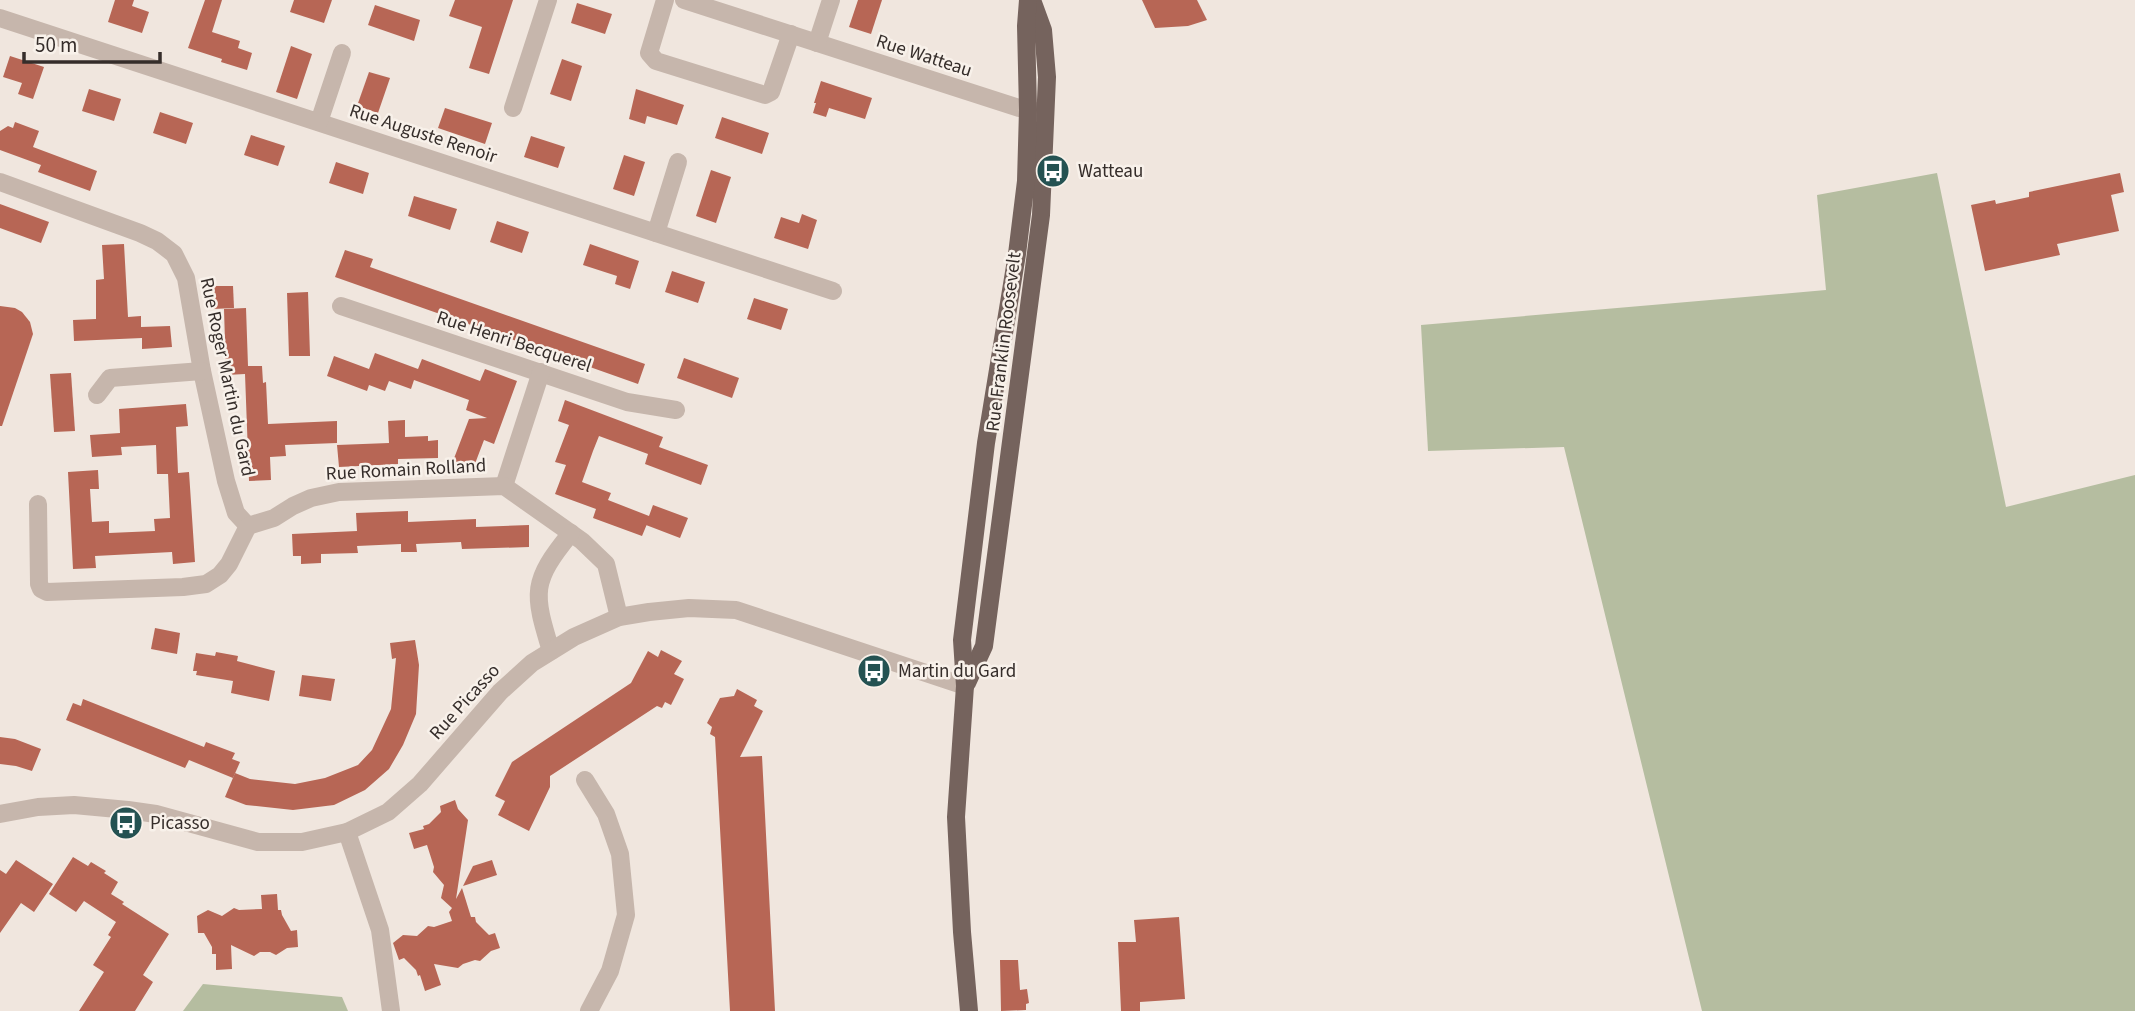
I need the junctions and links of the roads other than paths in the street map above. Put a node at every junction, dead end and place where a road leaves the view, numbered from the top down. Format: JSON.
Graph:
{"nodes":[{"id":1,"x":548,"y":0,"type":"edge"},
{"id":2,"x":665,"y":0,"type":"edge"},
{"id":3,"x":684,"y":0,"type":"edge"},
{"id":4,"x":831,"y":0,"type":"edge"},
{"id":5,"x":1030,"y":0,"type":"edge"},
{"id":6,"x":0,"y":18,"type":"edge"},
{"id":7,"x":791,"y":34,"type":"junction"},
{"id":8,"x":817,"y":43,"type":"junction"},
{"id":9,"x":342,"y":53,"type":"dead end"},
{"id":10,"x":513,"y":108,"type":"dead end"},
{"id":11,"x":1028,"y":110,"type":"junction"},
{"id":12,"x":1046,"y":113,"type":"junction"},
{"id":13,"x":319,"y":122,"type":"junction"},
{"id":14,"x":678,"y":162,"type":"dead end"},
{"id":15,"x":0,"y":182,"type":"edge"},
{"id":16,"x":656,"y":233,"type":"junction"},
{"id":17,"x":833,"y":291,"type":"dead end"},
{"id":18,"x":341,"y":306,"type":"dead end"},
{"id":19,"x":202,"y":371,"type":"junction"},
{"id":20,"x":541,"y":372,"type":"junction"},
{"id":21,"x":97,"y":395,"type":"dead end"},
{"id":22,"x":676,"y":410,"type":"dead end"},
{"id":23,"x":504,"y":486,"type":"junction"},
{"id":24,"x":38,"y":504,"type":"dead end"},
{"id":25,"x":248,"y":526,"type":"junction"},
{"id":26,"x":571,"y":533,"type":"junction"},
{"id":27,"x":619,"y":617,"type":"junction"},
{"id":28,"x":551,"y":651,"type":"junction"},
{"id":29,"x":965,"y":686,"type":"junction"},
{"id":30,"x":585,"y":780,"type":"dead end"},
{"id":31,"x":0,"y":814,"type":"edge"},
{"id":32,"x":347,"y":832,"type":"junction"},
{"id":33,"x":391,"y":1011,"type":"edge"},
{"id":34,"x":589,"y":1011,"type":"edge"},
{"id":35,"x":969,"y":1011,"type":"edge"}],
"edges":[{"from":1,"to":10,"type":"street"},
{"from":2,"to":7,"type":"street"},
{"from":3,"to":7,"type":"street","name":"Rue Watteau"},
{"from":4,"to":8,"type":"street"},
{"from":5,"to":11,"type":"main road","name":"Rue Franklin Roosevelt"},
{"from":5,"to":12,"type":"main road","name":"Rue Franklin Roosevelt"},
{"from":6,"to":13,"type":"street","name":"Rue Auguste Renoir"},
{"from":7,"to":8,"type":"street","name":"Rue Watteau"},
{"from":8,"to":11,"type":"street","name":"Rue Watteau"},
{"from":9,"to":13,"type":"street"},
{"from":11,"to":12,"type":"street","name":"Rue Watteau"},
{"from":11,"to":29,"type":"main road","name":"Rue Franklin Roosevelt"},
{"from":12,"to":29,"type":"main road","name":"Rue Franklin Roosevelt"},
{"from":13,"to":16,"type":"street","name":"Rue Auguste Renoir"},
{"from":14,"to":16,"type":"street"},
{"from":15,"to":19,"type":"street","name":"Rue Roger Martin du Gard"},
{"from":16,"to":17,"type":"street","name":"Rue Auguste Renoir"},
{"from":18,"to":20,"type":"street","name":"Rue Henri Becquerel"},
{"from":19,"to":21,"type":"street"},
{"from":19,"to":25,"type":"street","name":"Rue Roger Martin du Gard"},
{"from":20,"to":22,"type":"street","name":"Rue Henri Becquerel"},
{"from":20,"to":23,"type":"street"},
{"from":23,"to":25,"type":"street","name":"Rue Romain Rolland"},
{"from":23,"to":26,"type":"street","name":"Rue Romain Rolland"},
{"from":24,"to":25,"type":"street"},
{"from":26,"to":27,"type":"street","name":"Rue Romain Rolland"},
{"from":26,"to":28,"type":"street"},
{"from":27,"to":28,"type":"street","name":"Rue Picasso"},
{"from":27,"to":29,"type":"street","name":"Rue Picasso"},
{"from":28,"to":32,"type":"street","name":"Rue Picasso"},
{"from":29,"to":35,"type":"main road","name":"Rue Franklin Roosevelt"},
{"from":30,"to":34,"type":"street"},
{"from":31,"to":32,"type":"street","name":"Rue Picasso"},
{"from":32,"to":33,"type":"street"}]}
